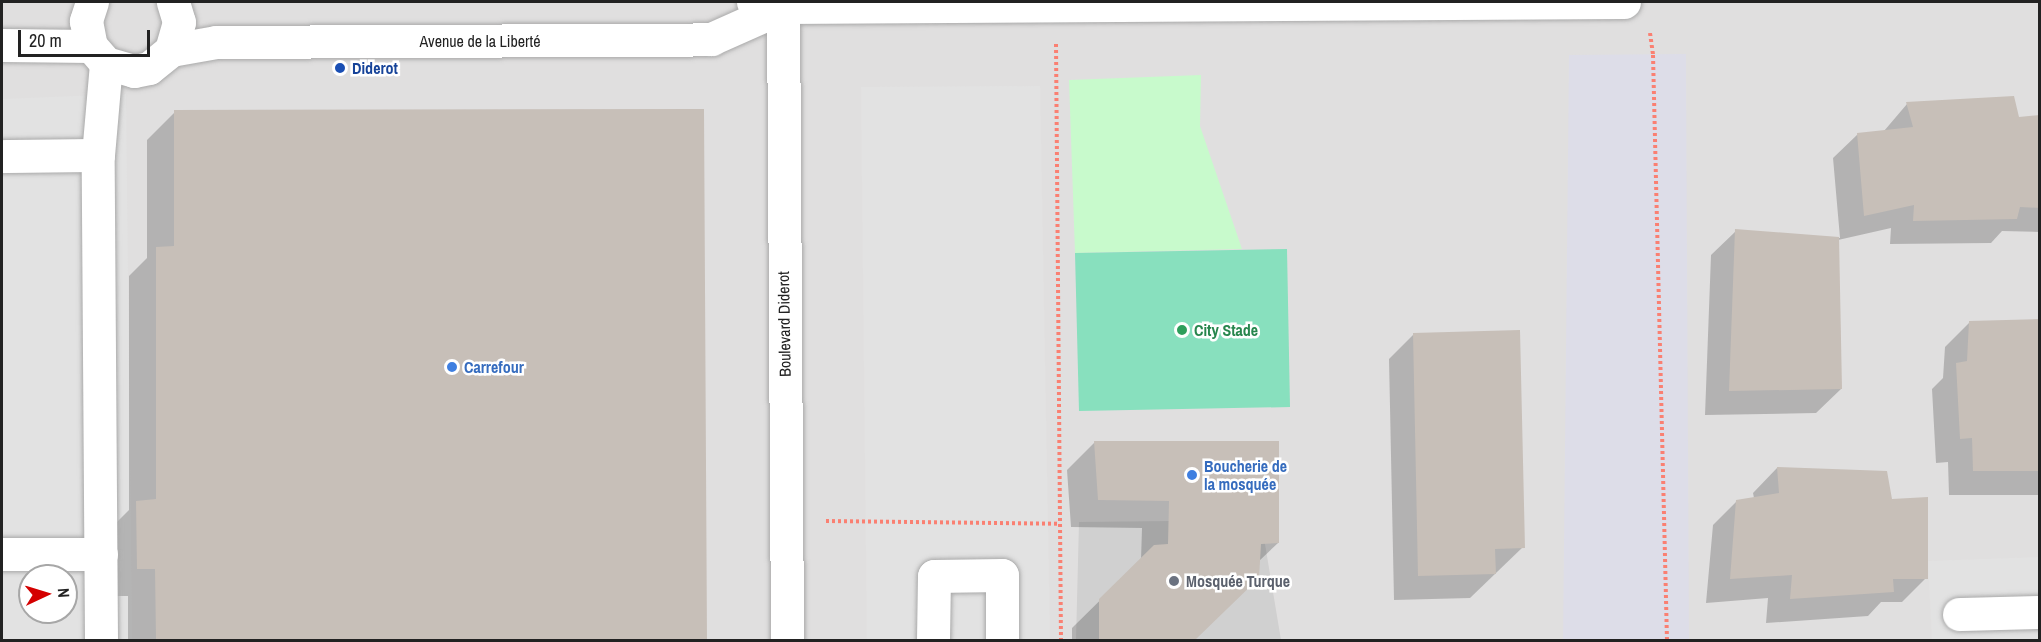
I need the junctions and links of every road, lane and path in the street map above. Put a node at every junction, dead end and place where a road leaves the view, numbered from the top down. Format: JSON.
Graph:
{"nodes":[{"id":1,"x":92,"y":2,"type":"edge"},
{"id":2,"x":173,"y":2,"type":"edge"},
{"id":3,"x":773,"y":3,"type":"edge"},
{"id":4,"x":1056,"y":6,"type":"junction"},
{"id":5,"x":1636,"y":12,"type":"edge"},
{"id":6,"x":2,"y":45,"type":"edge"},
{"id":7,"x":171,"y":50,"type":"junction"},
{"id":8,"x":99,"y":54,"type":"junction"},
{"id":9,"x":98,"y":155,"type":"junction"},
{"id":10,"x":2,"y":156,"type":"edge"},
{"id":11,"x":786,"y":520,"type":"junction"},
{"id":12,"x":1060,"y":524,"type":"junction"},
{"id":13,"x":2,"y":554,"type":"edge"},
{"id":14,"x":101,"y":554,"type":"junction"},
{"id":15,"x":2040,"y":612,"type":"edge"},
{"id":16,"x":1959,"y":614,"type":"dead end"},
{"id":17,"x":101,"y":640,"type":"edge"},
{"id":18,"x":787,"y":640,"type":"edge"},
{"id":19,"x":933,"y":640,"type":"edge"},
{"id":20,"x":1002,"y":640,"type":"edge"},
{"id":21,"x":1061,"y":640,"type":"edge"},
{"id":22,"x":1666,"y":640,"type":"edge"}],
"edges":[{"from":1,"to":8,"type":"street"},
{"from":2,"to":7,"type":"street"},
{"from":3,"to":4,"type":"street","name":"Avenue de la Liberté"},
{"from":3,"to":7,"type":"street","name":"Avenue de la Liberté"},
{"from":3,"to":11,"type":"street","name":"Boulevard Diderot"},
{"from":4,"to":5,"type":"street","name":"Avenue de la Liberté"},
{"from":4,"to":12,"type":"path"},
{"from":5,"to":22,"type":"path"},
{"from":6,"to":8,"type":"street"},
{"from":7,"to":8,"type":"street"},
{"from":8,"to":9,"type":"street"},
{"from":9,"to":10,"type":"street"},
{"from":9,"to":14,"type":"street"},
{"from":11,"to":12,"type":"path"},
{"from":11,"to":18,"type":"street","name":"Boulevard Diderot"},
{"from":12,"to":21,"type":"path"},
{"from":13,"to":14,"type":"street"},
{"from":14,"to":17,"type":"street"},
{"from":15,"to":16,"type":"street"},
{"from":19,"to":20,"type":"street"}]}
